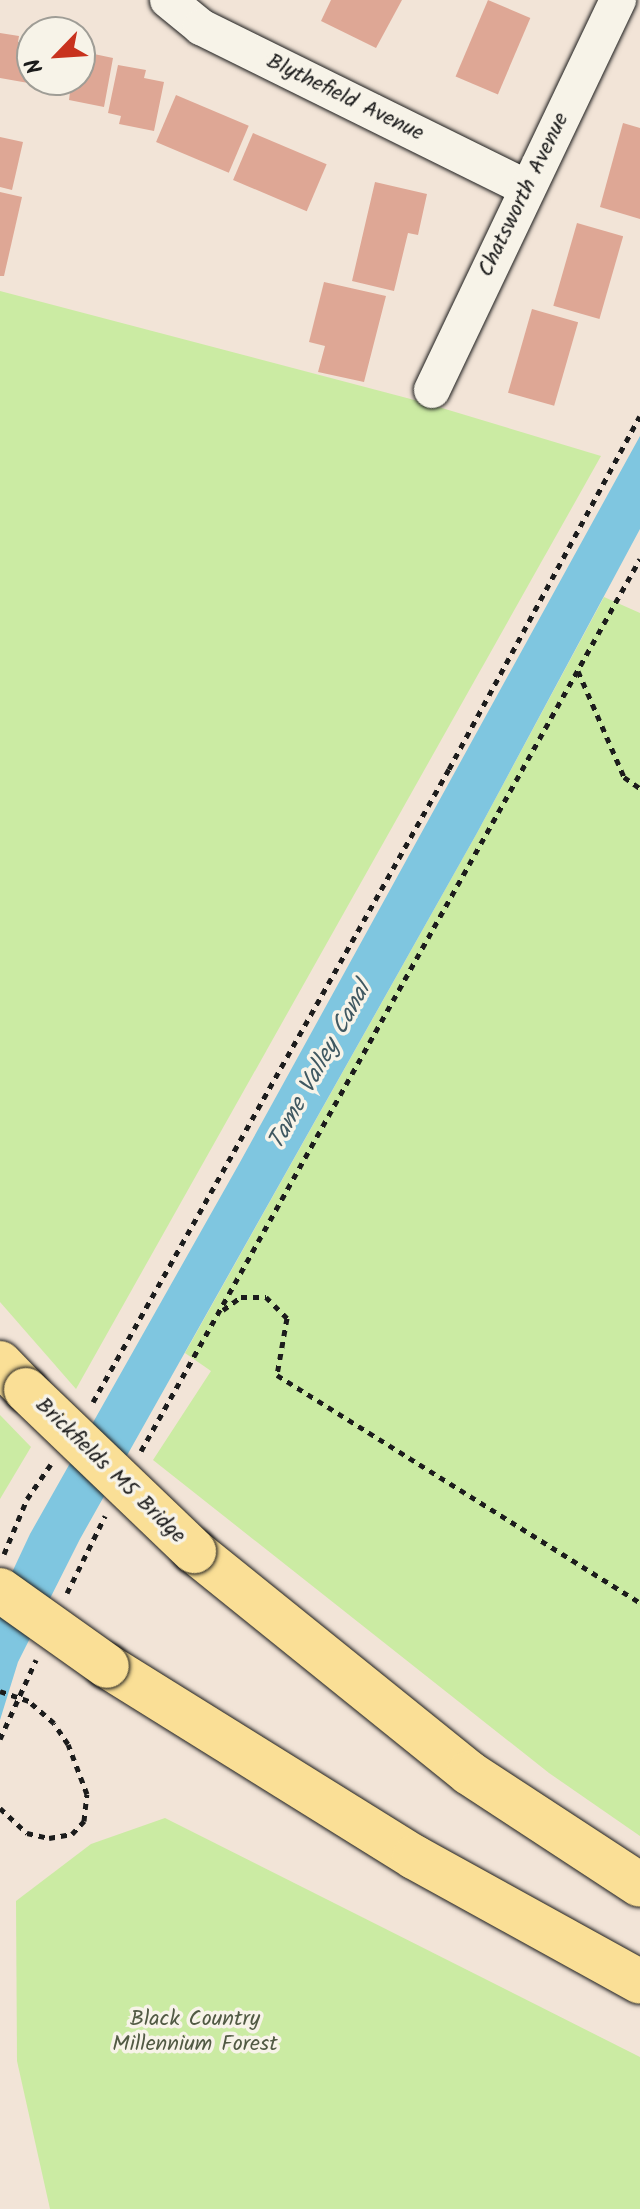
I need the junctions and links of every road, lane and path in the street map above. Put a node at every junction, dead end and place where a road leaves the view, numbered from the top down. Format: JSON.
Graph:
{"nodes":[{"id":1,"x":168,"y":0,"type":"edge"},
{"id":2,"x":618,"y":0,"type":"edge"},
{"id":3,"x":527,"y":188,"type":"junction"},
{"id":4,"x":432,"y":390,"type":"dead end"},
{"id":5,"x":640,"y":416,"type":"edge"},
{"id":6,"x":640,"y":559,"type":"edge"},
{"id":7,"x":578,"y":670,"type":"junction"},
{"id":8,"x":640,"y":788,"type":"edge"},
{"id":9,"x":13,"y":1376,"type":"edge"},
{"id":10,"x":84,"y":1415,"type":"dead end"},
{"id":11,"x":60,"y":1451,"type":"dead end"},
{"id":12,"x":0,"y":1562,"type":"edge"},
{"id":13,"x":0,"y":1590,"type":"edge"},
{"id":14,"x":640,"y":1603,"type":"edge"},
{"id":15,"x":0,"y":1691,"type":"edge"},
{"id":16,"x":9,"y":1717,"type":"dead end"},
{"id":17,"x":0,"y":1739,"type":"edge"},
{"id":18,"x":0,"y":1808,"type":"edge"},
{"id":19,"x":640,"y":1885,"type":"edge"},
{"id":20,"x":640,"y":1982,"type":"edge"}],
"edges":[{"from":1,"to":3,"type":"street","name":"Blythefield Avenue"},
{"from":2,"to":3,"type":"street","name":"Chatsworth Avenue"},
{"from":3,"to":4,"type":"street","name":"Chatsworth Avenue"},
{"from":5,"to":10,"type":"path"},
{"from":6,"to":7,"type":"path"},
{"from":7,"to":8,"type":"path"},
{"from":7,"to":14,"type":"path"},
{"from":9,"to":19,"type":"highway","name":"Brickfields M5 Bridge","bridge":true},
{"from":11,"to":12,"type":"path"},
{"from":13,"to":20,"type":"highway","bridge":true},
{"from":15,"to":18,"type":"path","bridge":true},
{"from":16,"to":17,"type":"path"}]}
